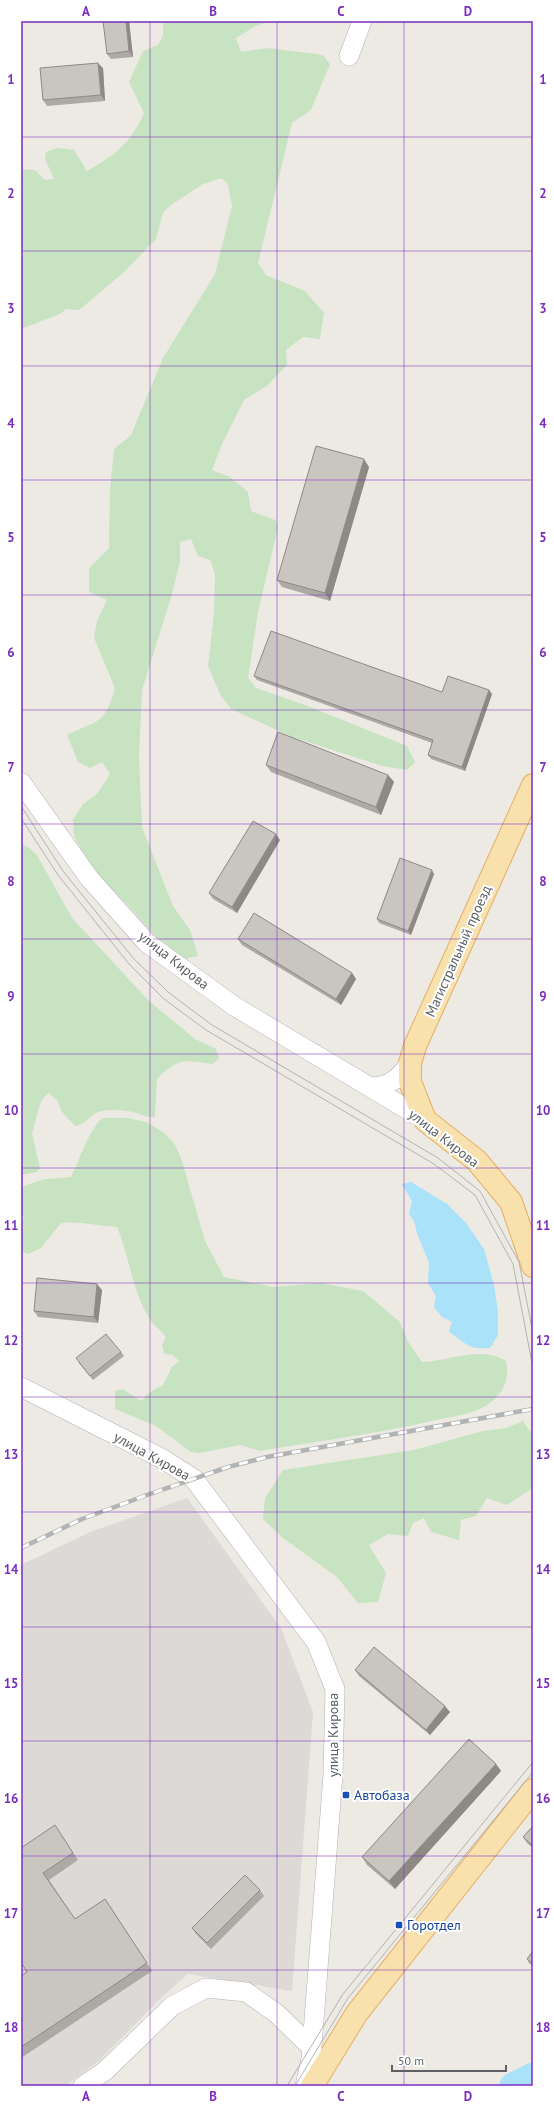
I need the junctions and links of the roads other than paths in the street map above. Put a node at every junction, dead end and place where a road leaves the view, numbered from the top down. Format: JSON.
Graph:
{"nodes":[{"id":1,"x":362,"y":21,"type":"edge"},
{"id":2,"x":349,"y":56,"type":"dead end"},
{"id":3,"x":21,"y":782,"type":"edge"},
{"id":4,"x":533,"y":785,"type":"edge"},
{"id":5,"x":410,"y":1063,"type":"junction"},
{"id":6,"x":371,"y":1087,"type":"junction"},
{"id":7,"x":425,"y":1120,"type":"junction"},
{"id":8,"x":533,"y":1266,"type":"edge"},
{"id":9,"x":21,"y":1387,"type":"edge"},
{"id":10,"x":533,"y":1790,"type":"edge"},
{"id":11,"x":312,"y":2048,"type":"junction"},
{"id":12,"x":83,"y":2086,"type":"edge"},
{"id":13,"x":305,"y":2086,"type":"edge"},
{"id":14,"x":312,"y":2086,"type":"edge"}],
"edges":[{"from":1,"to":2,"type":"street"},
{"from":3,"to":6,"type":"street","name":"улица Кирова"},
{"from":4,"to":5,"type":"main road","name":"Магистральный проезд"},
{"from":5,"to":6,"type":"street"},
{"from":5,"to":7,"type":"main road","name":"Магистральный проезд"},
{"from":6,"to":7,"type":"street","name":"улица Кирова"},
{"from":7,"to":8,"type":"main road","name":"улица Кирова"},
{"from":9,"to":11,"type":"street","name":"улица Кирова"},
{"from":10,"to":14,"type":"main road"},
{"from":11,"to":12,"type":"street"},
{"from":11,"to":13,"type":"street","name":"улица Кирова"}]}
